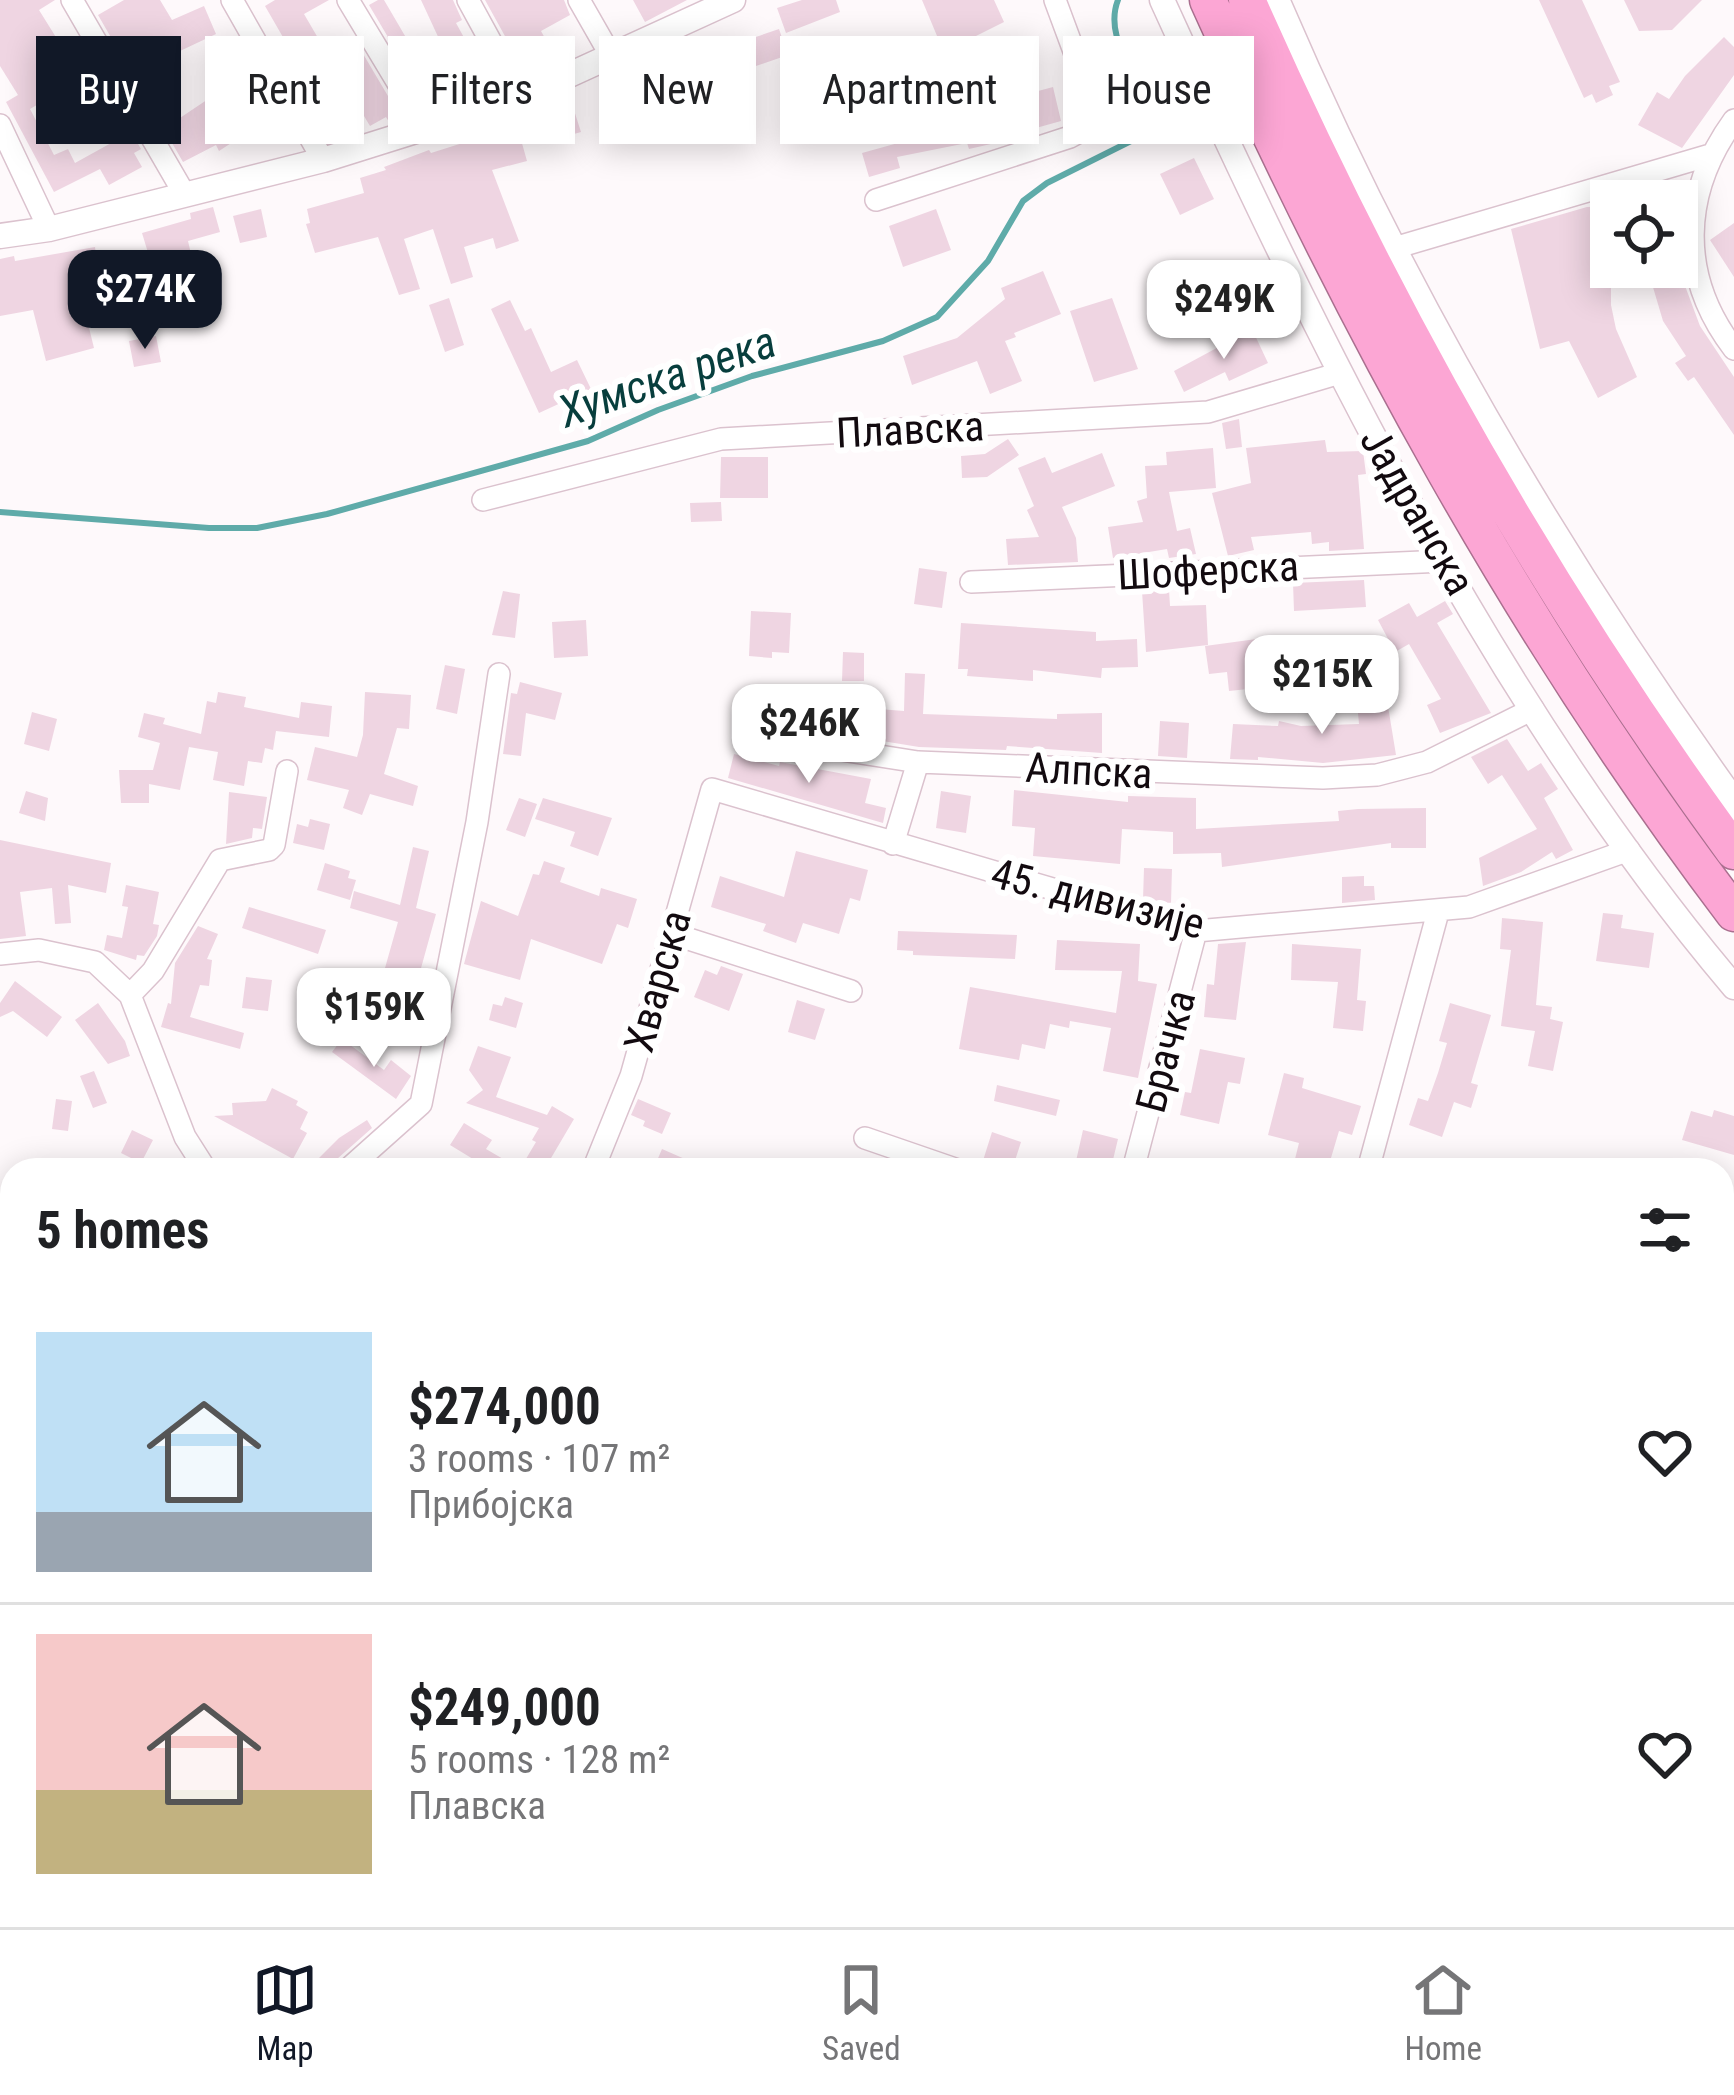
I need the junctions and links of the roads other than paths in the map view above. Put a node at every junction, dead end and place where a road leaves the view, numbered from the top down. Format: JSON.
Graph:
{"nodes":[{"id":1,"x":72,"y":0,"type":"edge"},
{"id":2,"x":232,"y":0,"type":"edge"},
{"id":3,"x":348,"y":0,"type":"edge"},
{"id":4,"x":468,"y":0,"type":"edge"},
{"id":5,"x":579,"y":0,"type":"edge"},
{"id":6,"x":1055,"y":0,"type":"edge"},
{"id":7,"x":1162,"y":0,"type":"edge"},
{"id":8,"x":1208,"y":0,"type":"edge"},
{"id":9,"x":1247,"y":0,"type":"edge"},
{"id":10,"x":1274,"y":0,"type":"edge"},
{"id":11,"x":726,"y":2,"type":"edge"},
{"id":12,"x":488,"y":36,"type":"edge"},
{"id":13,"x":600,"y":36,"type":"edge"},
{"id":14,"x":654,"y":36,"type":"edge"},
{"id":15,"x":1068,"y":36,"type":"edge"},
{"id":16,"x":1178,"y":36,"type":"edge"},
{"id":17,"x":388,"y":66,"type":"edge"},
{"id":18,"x":1734,"y":120,"type":"edge"},
{"id":19,"x":0,"y":125,"type":"edge"},
{"id":20,"x":1063,"y":139,"type":"edge"},
{"id":21,"x":388,"y":140,"type":"edge"},
{"id":22,"x":1229,"y":144,"type":"edge"},
{"id":23,"x":1710,"y":155,"type":"junction"},
{"id":24,"x":323,"y":160,"type":"junction"},
{"id":25,"x":185,"y":195,"type":"junction"},
{"id":26,"x":876,"y":200,"type":"dead end"},
{"id":27,"x":49,"y":229,"type":"junction"},
{"id":28,"x":0,"y":236,"type":"edge"},
{"id":29,"x":1394,"y":248,"type":"junction"},
{"id":30,"x":1734,"y":349,"type":"edge"},
{"id":31,"x":1340,"y":373,"type":"junction"},
{"id":32,"x":483,"y":500,"type":"dead end"},
{"id":33,"x":1444,"y":560,"type":"junction"},
{"id":34,"x":971,"y":582,"type":"dead end"},
{"id":35,"x":500,"y":674,"type":"dead end"},
{"id":36,"x":1533,"y":709,"type":"junction"},
{"id":37,"x":747,"y":735,"type":"dead end"},
{"id":38,"x":918,"y":762,"type":"junction"},
{"id":39,"x":287,"y":771,"type":"dead end"},
{"id":40,"x":712,"y":789,"type":"joint"},
{"id":41,"x":1734,"y":806,"type":"edge"},
{"id":42,"x":893,"y":844,"type":"junction"},
{"id":43,"x":1629,"y":850,"type":"junction"},
{"id":44,"x":1734,"y":851,"type":"edge"},
{"id":45,"x":1438,"y":912,"type":"junction"},
{"id":46,"x":1734,"y":913,"type":"edge"},
{"id":47,"x":1196,"y":931,"type":"junction"},
{"id":48,"x":670,"y":933,"type":"junction"},
{"id":49,"x":0,"y":954,"type":"edge"},
{"id":50,"x":1734,"y":987,"type":"edge"},
{"id":51,"x":851,"y":991,"type":"dead end"},
{"id":52,"x":130,"y":995,"type":"junction"},
{"id":53,"x":866,"y":1138,"type":"dead end"},
{"id":54,"x":198,"y":1158,"type":"edge"},
{"id":55,"x":360,"y":1158,"type":"edge"},
{"id":56,"x":598,"y":1158,"type":"edge"},
{"id":57,"x":924,"y":1158,"type":"edge"},
{"id":58,"x":1136,"y":1158,"type":"edge"},
{"id":59,"x":1371,"y":1158,"type":"edge"}],
"edges":[{"from":1,"to":25,"type":"street"},
{"from":2,"to":24,"type":"street"},
{"from":3,"to":17,"type":"street"},
{"from":4,"to":12,"type":"street"},
{"from":5,"to":13,"type":"street"},
{"from":6,"to":15,"type":"street"},
{"from":7,"to":16,"type":"street","name":"Јадранска"},
{"from":8,"to":46,"type":"highway"},
{"from":9,"to":44,"type":"highway"},
{"from":10,"to":29,"type":"main road"},
{"from":11,"to":14,"type":"street"},
{"from":18,"to":23,"type":"street"},
{"from":19,"to":27,"type":"street"},
{"from":20,"to":26,"type":"street"},
{"from":21,"to":24,"type":"street"},
{"from":22,"to":31,"type":"street","name":"Јадранска"},
{"from":23,"to":29,"type":"street"},
{"from":23,"to":30,"type":"street"},
{"from":24,"to":25,"type":"street"},
{"from":25,"to":27,"type":"street"},
{"from":27,"to":28,"type":"street"},
{"from":29,"to":41,"type":"main road"},
{"from":31,"to":32,"type":"street","name":"Плавска"},
{"from":31,"to":33,"type":"street","name":"Јадранска"},
{"from":33,"to":34,"type":"street","name":"Шоферска"},
{"from":33,"to":36,"type":"street","name":"Јадранска"},
{"from":35,"to":55,"type":"street"},
{"from":36,"to":38,"type":"street","name":"Алпска"},
{"from":36,"to":43,"type":"street","name":"Јадранска"},
{"from":37,"to":38,"type":"street","name":"Алпска"},
{"from":38,"to":42,"type":"street"},
{"from":39,"to":52,"type":"street"},
{"from":40,"to":42,"type":"street","name":"45. дивизије"},
{"from":40,"to":48,"type":"street","name":"Хварска"},
{"from":42,"to":47,"type":"street","name":"45. дивизије"},
{"from":43,"to":45,"type":"street","name":"45. дивизије"},
{"from":43,"to":50,"type":"street","name":"Јадранска"},
{"from":45,"to":47,"type":"street","name":"45. дивизије"},
{"from":45,"to":59,"type":"street"},
{"from":47,"to":58,"type":"street","name":"Брачка"},
{"from":48,"to":51,"type":"street"},
{"from":48,"to":56,"type":"street","name":"Хварска"},
{"from":49,"to":52,"type":"street"},
{"from":52,"to":54,"type":"street"},
{"from":53,"to":57,"type":"street"}]}
